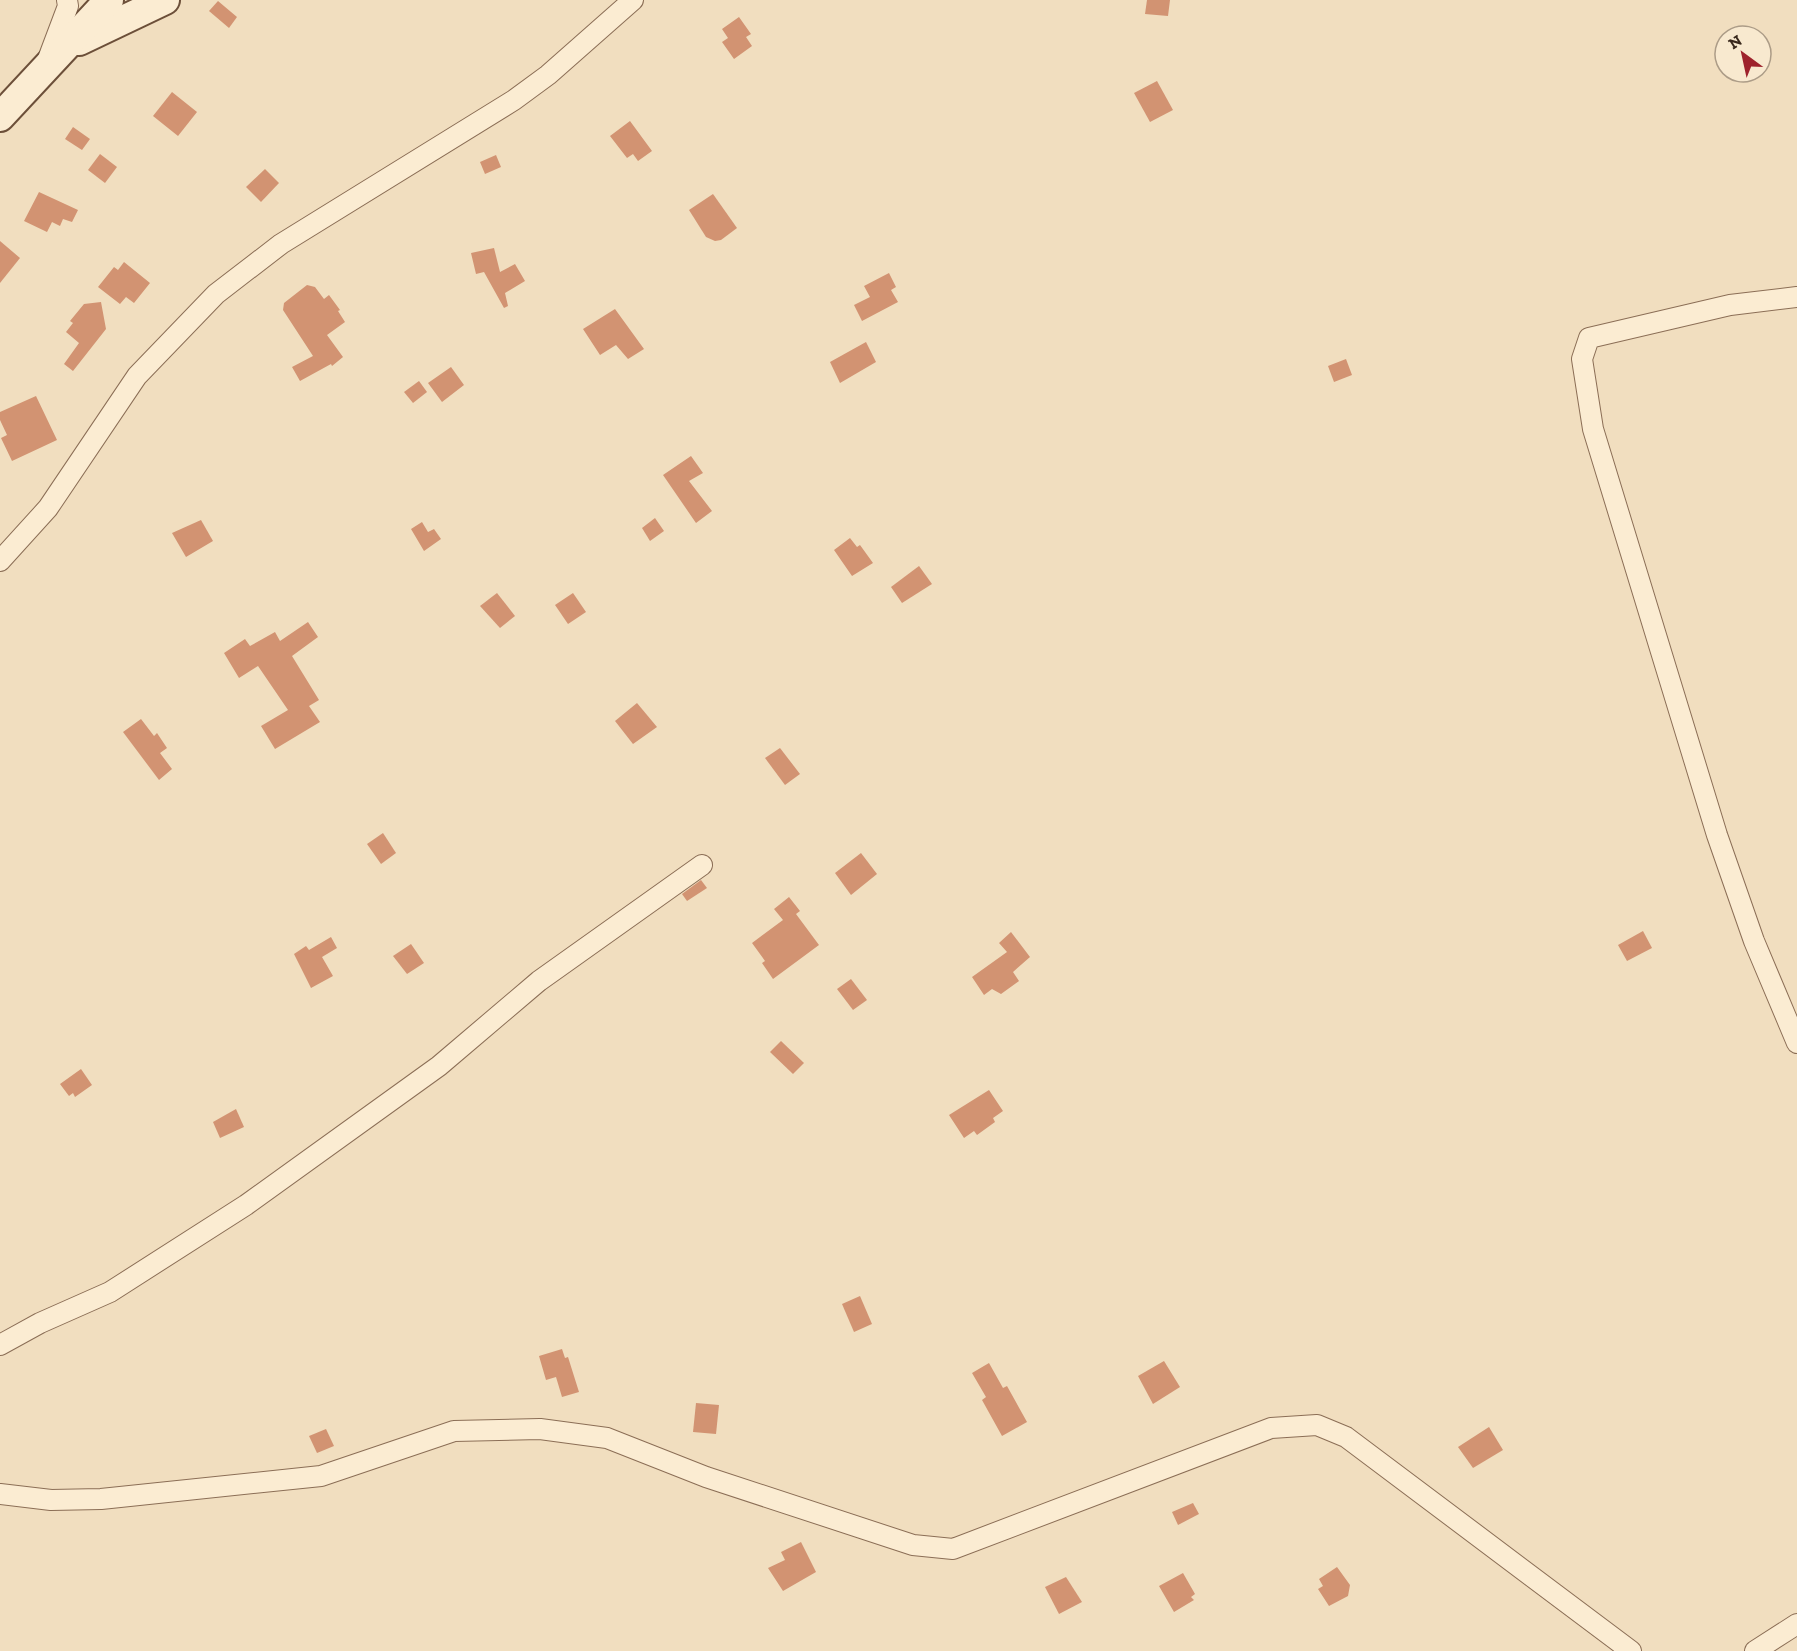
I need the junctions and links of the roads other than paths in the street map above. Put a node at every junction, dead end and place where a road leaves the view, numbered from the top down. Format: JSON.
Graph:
{"nodes":[{"id":1,"x":68,"y":0,"type":"edge"},
{"id":2,"x":109,"y":0,"type":"edge"},
{"id":3,"x":165,"y":0,"type":"edge"},
{"id":4,"x":633,"y":0,"type":"edge"},
{"id":5,"x":66,"y":47,"type":"junction"},
{"id":6,"x":45,"y":68,"type":"junction"},
{"id":7,"x":0,"y":117,"type":"edge"},
{"id":8,"x":1797,"y":297,"type":"edge"},
{"id":9,"x":0,"y":561,"type":"edge"},
{"id":10,"x":702,"y":865,"type":"dead end"},
{"id":11,"x":1797,"y":1043,"type":"edge"},
{"id":12,"x":0,"y":1345,"type":"edge"},
{"id":13,"x":0,"y":1494,"type":"edge"},
{"id":14,"x":1797,"y":1624,"type":"edge"},
{"id":15,"x":1631,"y":1651,"type":"edge"},
{"id":16,"x":1755,"y":1651,"type":"edge"}],
"edges":[{"from":1,"to":6,"type":"street"},
{"from":2,"to":5,"type":"main road"},
{"from":3,"to":5,"type":"main road"},
{"from":4,"to":9,"type":"street"},
{"from":5,"to":6,"type":"main road"},
{"from":6,"to":7,"type":"main road"},
{"from":8,"to":11,"type":"street"},
{"from":10,"to":12,"type":"street"},
{"from":13,"to":15,"type":"street"},
{"from":14,"to":16,"type":"street"}]}
